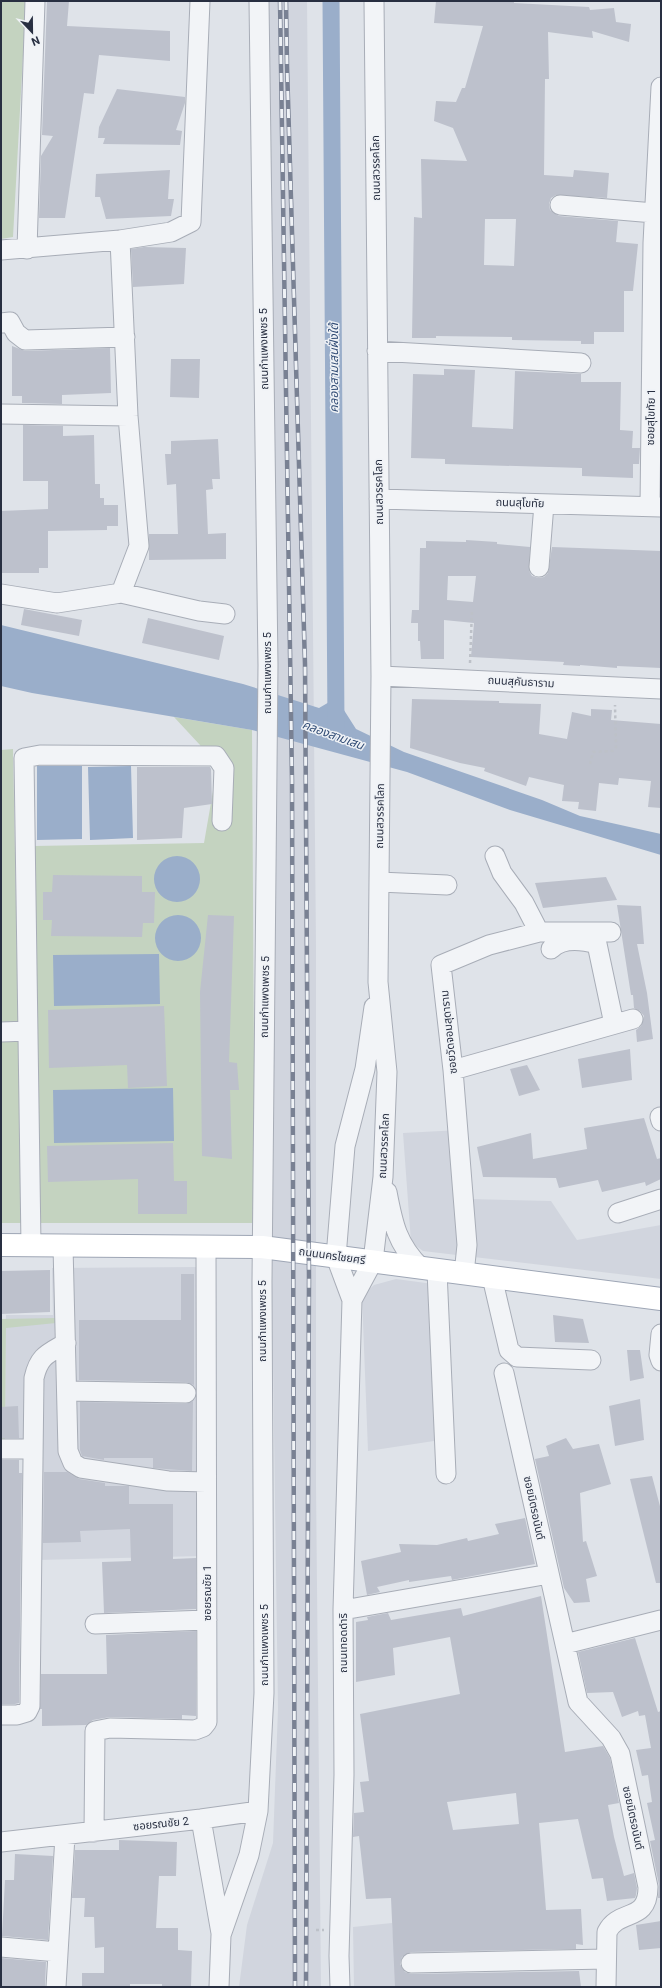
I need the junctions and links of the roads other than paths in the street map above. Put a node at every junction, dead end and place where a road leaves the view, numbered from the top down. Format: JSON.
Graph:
{"nodes":[{"id":1,"x":35,"y":1,"type":"edge"},
{"id":2,"x":200,"y":1,"type":"edge"},
{"id":3,"x":259,"y":1,"type":"edge"},
{"id":4,"x":374,"y":1,"type":"edge"},
{"id":5,"x":661,"y":99,"type":"edge"},
{"id":6,"x":560,"y":205,"type":"dead end"},
{"id":7,"x":654,"y":213,"type":"junction"},
{"id":8,"x":120,"y":240,"type":"junction"},
{"id":9,"x":27,"y":249,"type":"junction"},
{"id":10,"x":1,"y":250,"type":"edge"},
{"id":11,"x":656,"y":318,"type":"edge"},
{"id":12,"x":1,"y":323,"type":"edge"},
{"id":13,"x":125,"y":337,"type":"junction"},
{"id":14,"x":377,"y":351,"type":"junction"},
{"id":15,"x":581,"y":363,"type":"dead end"},
{"id":16,"x":1,"y":414,"type":"edge"},
{"id":17,"x":128,"y":416,"type":"junction"},
{"id":18,"x":379,"y":499,"type":"junction"},
{"id":19,"x":544,"y":504,"type":"junction"},
{"id":20,"x":656,"y":507,"type":"edge"},
{"id":21,"x":539,"y":567,"type":"dead end"},
{"id":22,"x":121,"y":593,"type":"junction"},
{"id":23,"x":1,"y":594,"type":"edge"},
{"id":24,"x":225,"y":614,"type":"dead end"},
{"id":25,"x":381,"y":683,"type":"junction"},
{"id":26,"x":661,"y":688,"type":"edge"},
{"id":27,"x":222,"y":821,"type":"dead end"},
{"id":28,"x":495,"y":856,"type":"dead end"},
{"id":29,"x":379,"y":882,"type":"junction"},
{"id":30,"x":447,"y":885,"type":"dead end"},
{"id":31,"x":539,"y":932,"type":"junction"},
{"id":32,"x":611,"y":932,"type":"dead end"},
{"id":33,"x":551,"y":949,"type":"dead end"},
{"id":34,"x":378,"y":982,"type":"junction"},
{"id":35,"x":634,"y":1019,"type":"dead end"},
{"id":36,"x":614,"y":1024,"type":"junction"},
{"id":37,"x":28,"y":1031,"type":"junction"},
{"id":38,"x":1,"y":1032,"type":"edge"},
{"id":39,"x":453,"y":1070,"type":"junction"},
{"id":40,"x":383,"y":1177,"type":"junction"},
{"id":41,"x":661,"y":1199,"type":"edge"},
{"id":42,"x":618,"y":1213,"type":"dead end"},
{"id":43,"x":1,"y":1245,"type":"edge"},
{"id":44,"x":31,"y":1245,"type":"junction"},
{"id":45,"x":63,"y":1246,"type":"junction"},
{"id":46,"x":206,"y":1247,"type":"junction"},
{"id":47,"x":262,"y":1247,"type":"junction"},
{"id":48,"x":336,"y":1257,"type":"junction"},
{"id":49,"x":373,"y":1261,"type":"junction"},
{"id":50,"x":429,"y":1269,"type":"junction"},
{"id":51,"x":464,"y":1274,"type":"junction"},
{"id":52,"x":492,"y":1277,"type":"junction"},
{"id":53,"x":352,"y":1300,"type":"junction"},
{"id":54,"x":661,"y":1300,"type":"edge"},
{"id":55,"x":661,"y":1334,"type":"edge"},
{"id":56,"x":66,"y":1343,"type":"junction"},
{"id":57,"x":591,"y":1360,"type":"dead end"},
{"id":58,"x":661,"y":1360,"type":"edge"},
{"id":59,"x":504,"y":1373,"type":"dead end"},
{"id":60,"x":67,"y":1392,"type":"junction"},
{"id":61,"x":186,"y":1393,"type":"dead end"},
{"id":62,"x":1,"y":1449,"type":"edge"},
{"id":63,"x":33,"y":1449,"type":"junction"},
{"id":64,"x":446,"y":1474,"type":"dead end"},
{"id":65,"x":206,"y":1482,"type":"junction"},
{"id":66,"x":538,"y":1576,"type":"dead end"},
{"id":67,"x":343,"y":1610,"type":"junction"},
{"id":68,"x":207,"y":1620,"type":"junction"},
{"id":69,"x":661,"y":1620,"type":"edge"},
{"id":70,"x":95,"y":1624,"type":"dead end"},
{"id":71,"x":565,"y":1644,"type":"junction"},
{"id":72,"x":1,"y":1715,"type":"edge"},
{"id":73,"x":258,"y":1811,"type":"junction"},
{"id":74,"x":201,"y":1820,"type":"junction"},
{"id":75,"x":94,"y":1832,"type":"junction"},
{"id":76,"x":65,"y":1836,"type":"junction"},
{"id":77,"x":1,"y":1842,"type":"edge"},
{"id":78,"x":221,"y":1935,"type":"junction"},
{"id":79,"x":1,"y":1947,"type":"edge"},
{"id":80,"x":58,"y":1952,"type":"junction"},
{"id":81,"x":606,"y":1959,"type":"junction"},
{"id":82,"x":411,"y":1963,"type":"dead end"},
{"id":83,"x":56,"y":1987,"type":"edge"},
{"id":84,"x":219,"y":1987,"type":"edge"},
{"id":85,"x":340,"y":1987,"type":"edge"},
{"id":86,"x":606,"y":1987,"type":"edge"}],
"edges":[{"from":1,"to":9,"type":"street"},
{"from":2,"to":8,"type":"street"},
{"from":3,"to":47,"type":"street","name":"ถนนกำแพงเพชร 5"},
{"from":4,"to":14,"type":"street","name":"ถนนสวรรคโลก"},
{"from":5,"to":7,"type":"street","name":"ซอยสุโขทัย 1"},
{"from":6,"to":7,"type":"street"},
{"from":7,"to":11,"type":"street","name":"ซอยสุโขทัย 1"},
{"from":8,"to":9,"type":"street"},
{"from":8,"to":13,"type":"street"},
{"from":9,"to":10,"type":"street"},
{"from":11,"to":20,"type":"street","name":"ซอยสุโขทัย 1"},
{"from":12,"to":13,"type":"street"},
{"from":13,"to":17,"type":"street"},
{"from":14,"to":15,"type":"street"},
{"from":14,"to":18,"type":"street","name":"ถนนสวรรคโลก"},
{"from":16,"to":17,"type":"street"},
{"from":17,"to":22,"type":"street"},
{"from":18,"to":19,"type":"street","name":"ถนนสุโขทัย"},
{"from":18,"to":25,"type":"street","name":"ถนนสวรรคโลก"},
{"from":19,"to":20,"type":"street","name":"ถนนสุโขทัย"},
{"from":19,"to":21,"type":"street"},
{"from":22,"to":23,"type":"street"},
{"from":22,"to":24,"type":"street"},
{"from":25,"to":26,"type":"street","name":"ถนนสุคันธาราม"},
{"from":25,"to":29,"type":"street","name":"ถนนสวรรคโลก"},
{"from":27,"to":37,"type":"street"},
{"from":28,"to":31,"type":"street"},
{"from":29,"to":30,"type":"street"},
{"from":29,"to":34,"type":"street","name":"ถนนสวรรคโลก"},
{"from":31,"to":32,"type":"street","name":"ซอยวัดจอมสุดาราม"},
{"from":31,"to":39,"type":"street","name":"ซอยวัดจอมสุดาราม"},
{"from":33,"to":36,"type":"street"},
{"from":34,"to":40,"type":"street","name":"ถนนสวรรคโลก"},
{"from":34,"to":48,"type":"street","name":"ถนนสวรรคโลก"},
{"from":35,"to":36,"type":"street"},
{"from":36,"to":39,"type":"street"},
{"from":37,"to":38,"type":"street"},
{"from":37,"to":44,"type":"street"},
{"from":39,"to":51,"type":"street","name":"ซอยวัดจอมสุดาราม"},
{"from":40,"to":49,"type":"street","name":"ถนนสวรรคโลก"},
{"from":40,"to":50,"type":"street"},
{"from":41,"to":42,"type":"street"},
{"from":43,"to":44,"type":"main road","name":"ถนนนครไชยศรี"},
{"from":44,"to":45,"type":"main road","name":"ถนนนครไชยศรี"},
{"from":45,"to":46,"type":"main road","name":"ถนนนครไชยศรี"},
{"from":45,"to":56,"type":"street"},
{"from":46,"to":47,"type":"main road","name":"ถนนนครไชยศรี"},
{"from":46,"to":65,"type":"street","name":"ซอยรณชัย 1"},
{"from":47,"to":48,"type":"main road","name":"ถนนนครไชยศรี"},
{"from":47,"to":73,"type":"street","name":"ถนนกำแพงเพชร 5"},
{"from":48,"to":49,"type":"main road","name":"ถนนนครไชยศรี"},
{"from":48,"to":53,"type":"street","name":"ถนนเทอดดำริ"},
{"from":49,"to":50,"type":"main road","name":"ถนนนครไชยศรี"},
{"from":49,"to":53,"type":"street","name":"ถนนเทอดดำริ"},
{"from":50,"to":51,"type":"main road","name":"ถนนนครไชยศรี"},
{"from":50,"to":64,"type":"street"},
{"from":51,"to":52,"type":"main road","name":"ถนนนครไชยศรี"},
{"from":52,"to":54,"type":"main road","name":"ถนนนครไชยศรี"},
{"from":52,"to":57,"type":"street"},
{"from":53,"to":67,"type":"street","name":"ถนนเทอดดำริ"},
{"from":55,"to":58,"type":"street"},
{"from":56,"to":60,"type":"street"},
{"from":56,"to":63,"type":"street"},
{"from":59,"to":71,"type":"street","name":"ซอยมิตรอนันต์"},
{"from":60,"to":61,"type":"street"},
{"from":60,"to":65,"type":"street"},
{"from":62,"to":63,"type":"street"},
{"from":63,"to":72,"type":"street"},
{"from":65,"to":68,"type":"street","name":"ซอยรณชัย 1"},
{"from":66,"to":67,"type":"street"},
{"from":67,"to":85,"type":"street","name":"ถนนเทอดดำริ"},
{"from":68,"to":70,"type":"street"},
{"from":68,"to":75,"type":"street","name":"ซอยรณชัย 1"},
{"from":69,"to":71,"type":"street"},
{"from":71,"to":81,"type":"street","name":"ซอยมิตรอนันต์"},
{"from":73,"to":74,"type":"street","name":"ซอยรณชัย 2"},
{"from":73,"to":78,"type":"street","name":"ถนนกำแพงเพชร 5"},
{"from":74,"to":75,"type":"street","name":"ซอยรณชัย 2"},
{"from":74,"to":78,"type":"street"},
{"from":75,"to":76,"type":"street","name":"ซอยรณชัย 2"},
{"from":76,"to":77,"type":"street","name":"ซอยรณชัย 2"},
{"from":76,"to":80,"type":"street"},
{"from":78,"to":84,"type":"street","name":"ถนนกำแพงเพชร 5"},
{"from":79,"to":80,"type":"street"},
{"from":80,"to":83,"type":"street"},
{"from":81,"to":82,"type":"street"},
{"from":81,"to":86,"type":"street","name":"ซอยมิตรอนันต์"}]}
